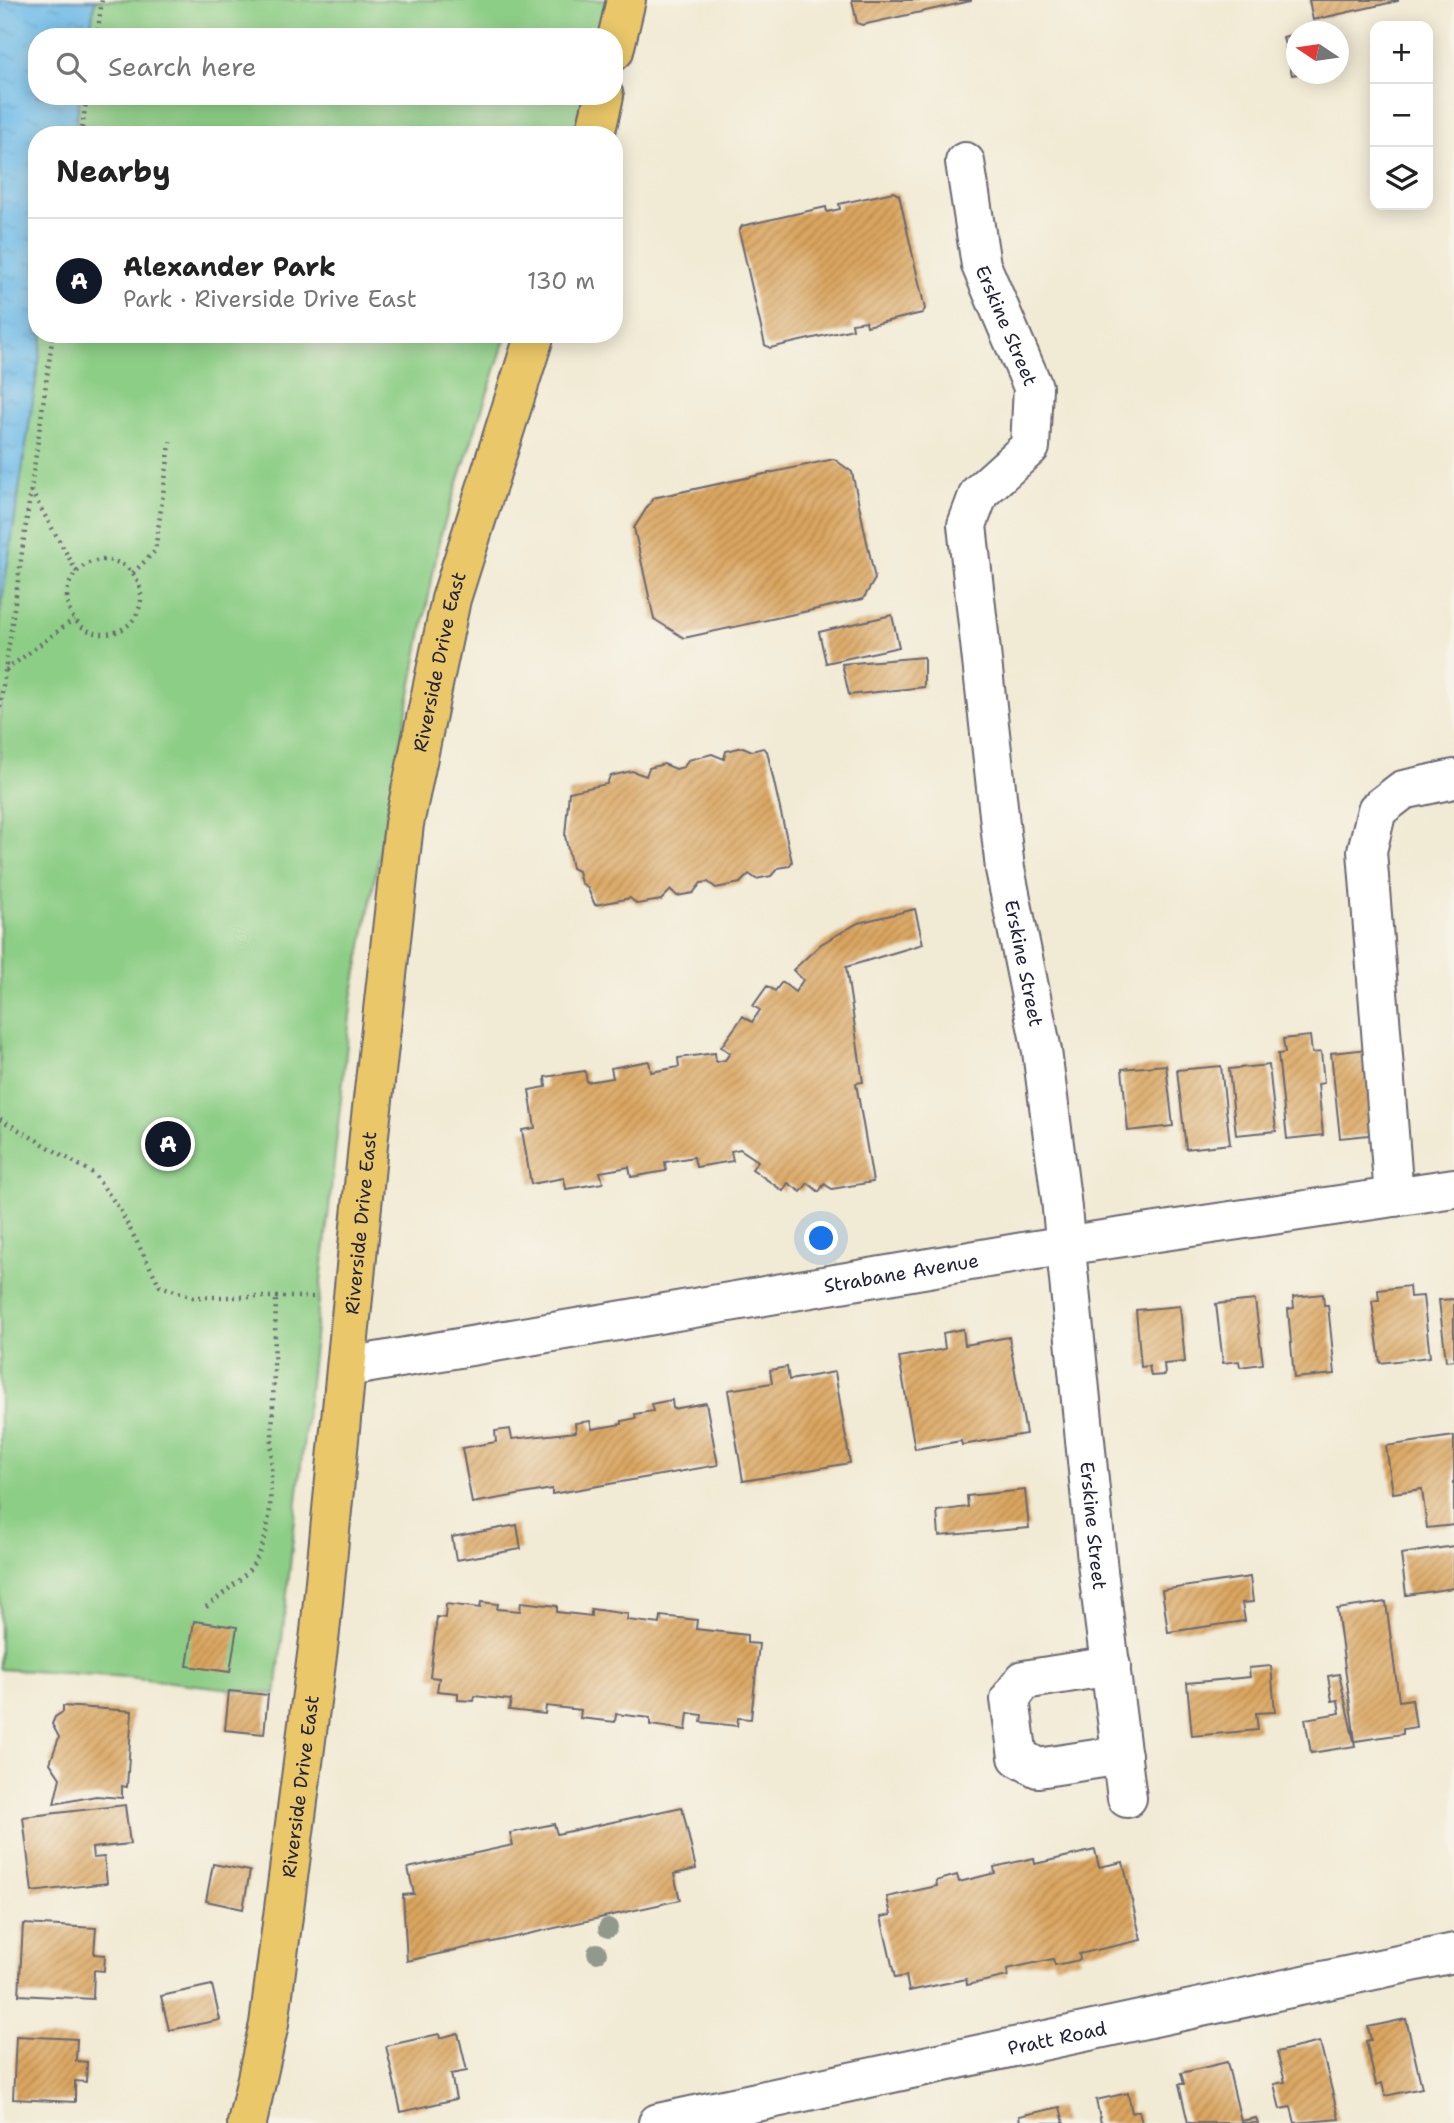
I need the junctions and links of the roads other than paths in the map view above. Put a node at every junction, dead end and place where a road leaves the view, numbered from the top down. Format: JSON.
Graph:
{"nodes":[{"id":1,"x":626,"y":0,"type":"edge"},
{"id":2,"x":619,"y":28,"type":"edge"},
{"id":3,"x":602,"y":105,"type":"edge"},
{"id":4,"x":597,"y":126,"type":"edge"},
{"id":5,"x":965,"y":162,"type":"dead end"},
{"id":6,"x":532,"y":343,"type":"edge"},
{"id":7,"x":1454,"y":779,"type":"edge"},
{"id":8,"x":1454,"y":1188,"type":"edge"},
{"id":9,"x":1394,"y":1197,"type":"junction"},
{"id":10,"x":1064,"y":1246,"type":"junction"},
{"id":11,"x":348,"y":1367,"type":"junction"},
{"id":12,"x":1111,"y":1666,"type":"junction"},
{"id":13,"x":1122,"y":1755,"type":"junction"},
{"id":14,"x":1127,"y":1798,"type":"dead end"},
{"id":15,"x":1454,"y":1954,"type":"edge"},
{"id":16,"x":247,"y":2123,"type":"edge"},
{"id":17,"x":658,"y":2123,"type":"edge"}],
"edges":[{"from":1,"to":2,"type":"main road"},
{"from":3,"to":4,"type":"main road"},
{"from":5,"to":10,"type":"street","name":"Erskine Street"},
{"from":6,"to":11,"type":"main road","name":"Riverside Drive East"},
{"from":7,"to":9,"type":"street"},
{"from":8,"to":9,"type":"street","name":"Strabane Avenue"},
{"from":9,"to":10,"type":"street","name":"Strabane Avenue"},
{"from":10,"to":11,"type":"street","name":"Strabane Avenue"},
{"from":10,"to":12,"type":"street","name":"Erskine Street"},
{"from":11,"to":16,"type":"main road","name":"Riverside Drive East"},
{"from":12,"to":13,"type":"street","name":"Erskine Street"},
{"from":12,"to":13,"type":"street"},
{"from":13,"to":14,"type":"street","name":"Erskine Street"},
{"from":15,"to":17,"type":"street","name":"Pratt Road"}]}
